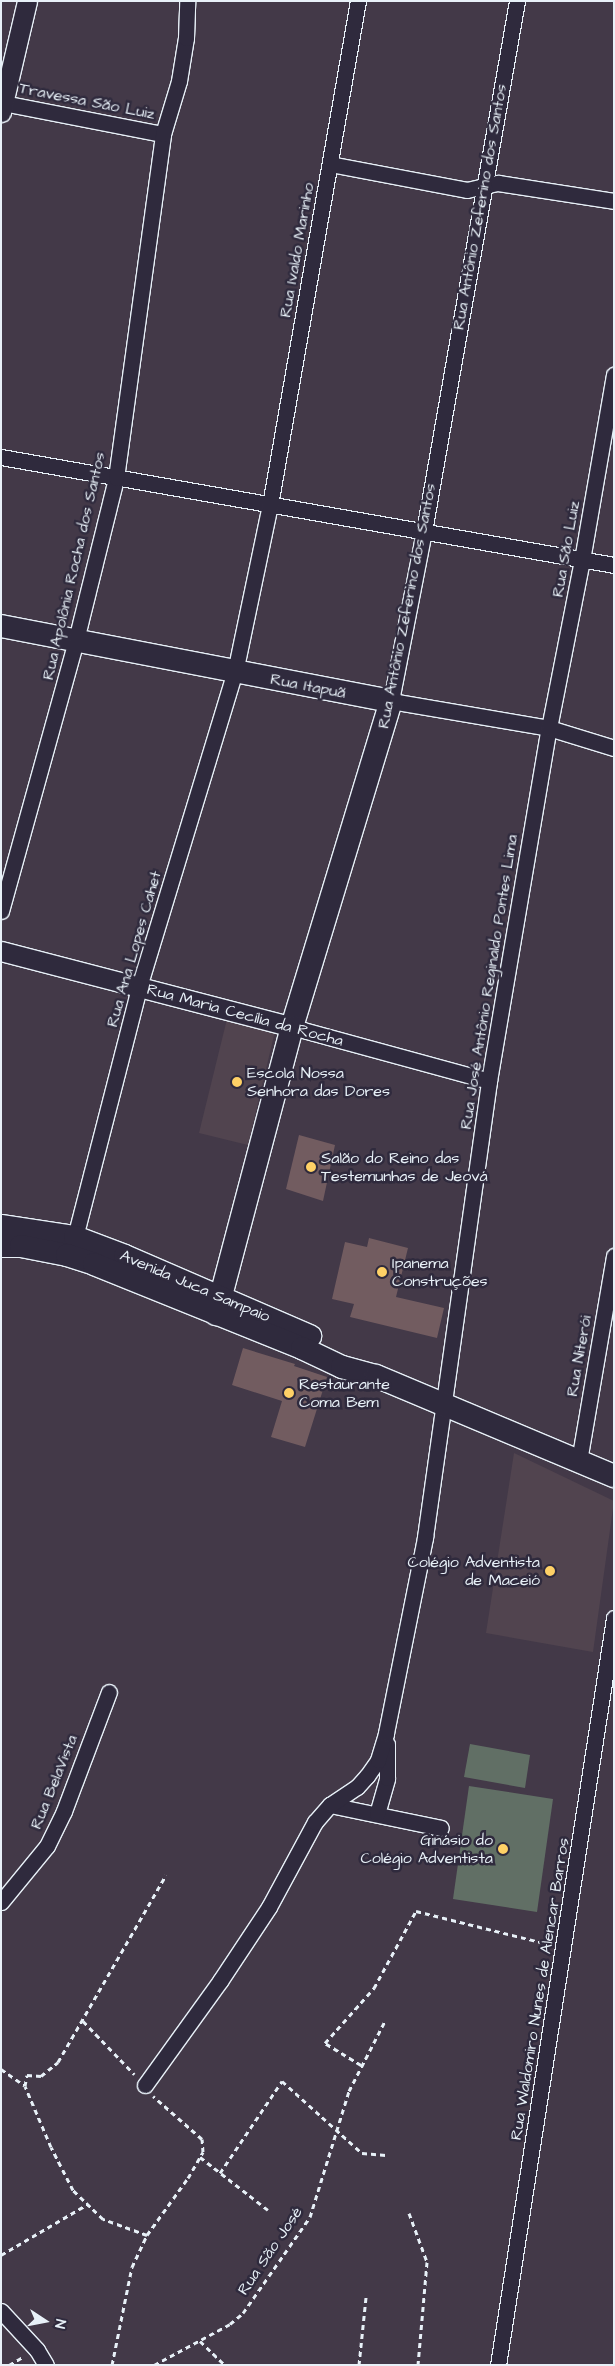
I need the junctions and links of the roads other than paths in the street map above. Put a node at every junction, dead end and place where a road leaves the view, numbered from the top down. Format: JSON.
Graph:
{"nodes":[{"id":1,"x":27,"y":1,"type":"edge"},
{"id":2,"x":187,"y":1,"type":"edge"},
{"id":3,"x":358,"y":1,"type":"edge"},
{"id":4,"x":516,"y":1,"type":"edge"},
{"id":5,"x":8,"y":53,"type":"edge"},
{"id":6,"x":2,"y":108,"type":"edge"},
{"id":7,"x":163,"y":134,"type":"junction"},
{"id":8,"x":330,"y":164,"type":"junction"},
{"id":9,"x":483,"y":186,"type":"junction"},
{"id":10,"x":614,"y":201,"type":"edge"},
{"id":11,"x":614,"y":375,"type":"edge"},
{"id":12,"x":1,"y":457,"type":"edge"},
{"id":13,"x":116,"y":478,"type":"junction"},
{"id":14,"x":270,"y":505,"type":"junction"},
{"id":15,"x":424,"y":531,"type":"junction"},
{"id":16,"x":582,"y":560,"type":"junction"},
{"id":17,"x":614,"y":565,"type":"edge"},
{"id":18,"x":1,"y":626,"type":"edge"},
{"id":19,"x":76,"y":640,"type":"junction"},
{"id":20,"x":235,"y":672,"type":"junction"},
{"id":21,"x":391,"y":701,"type":"junction"},
{"id":22,"x":549,"y":728,"type":"junction"},
{"id":23,"x":614,"y":748,"type":"edge"},
{"id":24,"x":1,"y":911,"type":"edge"},
{"id":25,"x":1,"y":951,"type":"edge"},
{"id":26,"x":139,"y":987,"type":"junction"},
{"id":27,"x":292,"y":1027,"type":"junction"},
{"id":28,"x":489,"y":1082,"type":"junction"},
{"id":29,"x":1,"y":1226,"type":"edge"},
{"id":30,"x":75,"y":1237,"type":"junction"},
{"id":31,"x":1,"y":1246,"type":"edge"},
{"id":32,"x":614,"y":1256,"type":"edge"},
{"id":33,"x":219,"y":1306,"type":"junction"},
{"id":34,"x":444,"y":1406,"type":"junction"},
{"id":35,"x":579,"y":1461,"type":"junction"},
{"id":36,"x":614,"y":1476,"type":"edge"},
{"id":37,"x":614,"y":1618,"type":"edge"},
{"id":38,"x":109,"y":1692,"type":"dead end"},
{"id":39,"x":386,"y":1733,"type":"junction"},
{"id":40,"x":330,"y":1804,"type":"junction"},
{"id":41,"x":377,"y":1814,"type":"junction"},
{"id":42,"x":441,"y":1828,"type":"dead end"},
{"id":43,"x":1,"y":1902,"type":"edge"},
{"id":44,"x":145,"y":2085,"type":"road end"},
{"id":45,"x":1,"y":2311,"type":"edge"},
{"id":46,"x":46,"y":2365,"type":"edge"},
{"id":47,"x":498,"y":2365,"type":"edge"}],
"edges":[{"from":1,"to":5,"type":"street"},
{"from":2,"to":7,"type":"street","name":"Rua Apolônia Rocha dos Santos"},
{"from":3,"to":8,"type":"street","name":"Rua Ivaldo Marinho"},
{"from":4,"to":9,"type":"street","name":"Rua Antônio Zeferino dos Santos"},
{"from":5,"to":6,"type":"street"},
{"from":6,"to":7,"type":"street","name":"Travessa São Luiz"},
{"from":7,"to":13,"type":"street","name":"Rua Apolônia Rocha dos Santos"},
{"from":8,"to":9,"type":"street"},
{"from":8,"to":14,"type":"street","name":"Rua Ivaldo Marinho"},
{"from":9,"to":10,"type":"street"},
{"from":9,"to":15,"type":"street","name":"Rua Antônio Zeferino dos Santos"},
{"from":11,"to":16,"type":"street","name":"Rua São Luiz"},
{"from":12,"to":13,"type":"street"},
{"from":13,"to":14,"type":"street"},
{"from":13,"to":19,"type":"street","name":"Rua Apolônia Rocha dos Santos"},
{"from":14,"to":15,"type":"street"},
{"from":14,"to":20,"type":"street","name":"Rua Ivaldo Marinho"},
{"from":15,"to":16,"type":"street"},
{"from":15,"to":21,"type":"street","name":"Rua Antônio Zeferino dos Santos"},
{"from":16,"to":17,"type":"street"},
{"from":16,"to":22,"type":"street","name":"Rua São Luiz"},
{"from":18,"to":19,"type":"main road","name":"Rua Itapuã"},
{"from":19,"to":20,"type":"main road","name":"Rua Itapuã"},
{"from":19,"to":24,"type":"street","name":"Rua Apolônia Rocha dos Santos"},
{"from":20,"to":21,"type":"main road","name":"Rua Itapuã"},
{"from":20,"to":26,"type":"street","name":"Rua Ana Lopes Cahet"},
{"from":21,"to":22,"type":"street","name":"Rua Itapuã"},
{"from":21,"to":27,"type":"main road","name":"Rua Antônio Zeferino dos Santos"},
{"from":22,"to":23,"type":"street","name":"Rua Itapuã"},
{"from":22,"to":28,"type":"street","name":"Rua José Antônio Reginaldo Pontes Lima"},
{"from":25,"to":26,"type":"street","name":"Rua Maria Cecília da Rocha"},
{"from":26,"to":27,"type":"street","name":"Rua Maria Cecília da Rocha"},
{"from":26,"to":30,"type":"street","name":"Rua Ana Lopes Cahet"},
{"from":27,"to":28,"type":"street","name":"Rua Maria Cecília da Rocha"},
{"from":27,"to":33,"type":"main road","name":"Rua Antônio Zeferino dos Santos"},
{"from":28,"to":34,"type":"street","name":"Rua José Antônio Reginaldo Pontes Lima"},
{"from":29,"to":30,"type":"main road","name":"Avenida Juca Sampaio"},
{"from":30,"to":33,"type":"main road","name":"Avenida Juca Sampaio"},
{"from":31,"to":33,"type":"main road","name":"Avenida Juca Sampaio"},
{"from":32,"to":35,"type":"street","name":"Rua Niterói"},
{"from":33,"to":34,"type":"main road","name":"Avenida Juca Sampaio"},
{"from":34,"to":35,"type":"main road","name":"Avenida Juca Sampaio"},
{"from":34,"to":39,"type":"street","name":"Rua José Antônio Reginaldo Pontes Lima"},
{"from":35,"to":36,"type":"main road","name":"Avenida Juca Sampaio"},
{"from":37,"to":47,"type":"street","name":"Rua Waldomiro Nunes de Alencar Barros"},
{"from":38,"to":43,"type":"street","name":"Rua BelaVista"},
{"from":39,"to":40,"type":"street","name":"Rua José Antônio Reginaldo Pontes Lima"},
{"from":39,"to":41,"type":"street"},
{"from":40,"to":41,"type":"street"},
{"from":40,"to":44,"type":"street","name":"Rua José Antônio Reginaldo Pontes Lima"},
{"from":41,"to":42,"type":"street"},
{"from":45,"to":46,"type":"street"}]}
